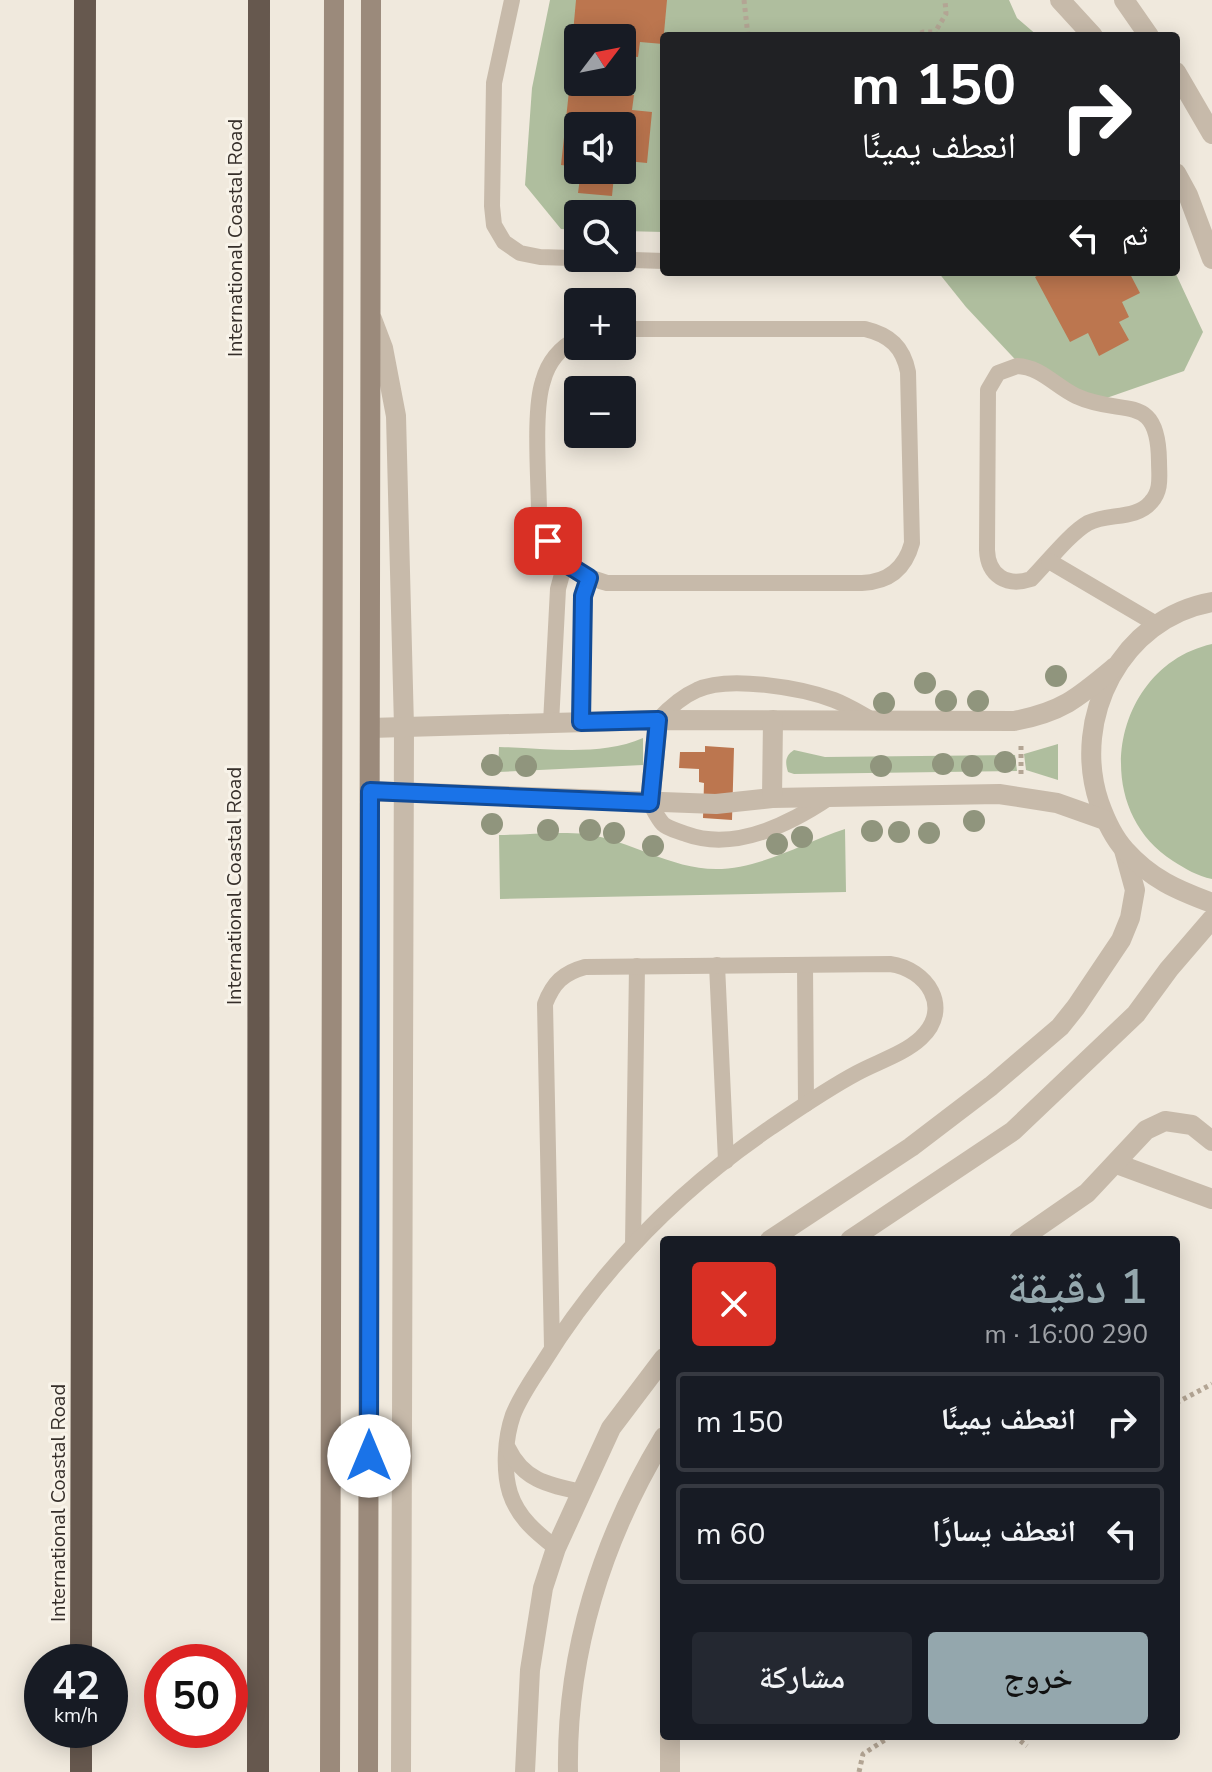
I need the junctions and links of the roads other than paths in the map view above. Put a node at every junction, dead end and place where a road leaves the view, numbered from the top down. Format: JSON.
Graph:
{"nodes":[{"id":1,"x":85,"y":0,"type":"edge"},
{"id":2,"x":259,"y":0,"type":"edge"},
{"id":3,"x":334,"y":0,"type":"edge"},
{"id":4,"x":371,"y":0,"type":"edge"},
{"id":5,"x":512,"y":0,"type":"edge"},
{"id":6,"x":1060,"y":0,"type":"edge"},
{"id":7,"x":1124,"y":0,"type":"edge"},
{"id":8,"x":1089,"y":32,"type":"edge"},
{"id":9,"x":1146,"y":32,"type":"edge"},
{"id":10,"x":1180,"y":79,"type":"edge"},
{"id":11,"x":1212,"y":134,"type":"edge"},
{"id":12,"x":1180,"y":180,"type":"edge"},
{"id":13,"x":1212,"y":259,"type":"edge"},
{"id":14,"x":660,"y":261,"type":"edge"},
{"id":15,"x":371,"y":315,"type":"junction"},
{"id":16,"x":636,"y":329,"type":"edge"},
{"id":17,"x":564,"y":347,"type":"edge"},
{"id":18,"x":1049,"y":561,"type":"junction"},
{"id":19,"x":565,"y":563,"type":"junction"},
{"id":20,"x":589,"y":578,"type":"junction"},
{"id":21,"x":1212,"y":586,"type":"edge"},
{"id":22,"x":1205,"y":603,"type":"edge"},
{"id":23,"x":1156,"y":624,"type":"junction"},
{"id":24,"x":1115,"y":667,"type":"junction"},
{"id":25,"x":658,"y":720,"type":"junction"},
{"id":26,"x":773,"y":720,"type":"junction"},
{"id":27,"x":874,"y":721,"type":"junction"},
{"id":28,"x":581,"y":722,"type":"junction"},
{"id":29,"x":551,"y":723,"type":"junction"},
{"id":30,"x":404,"y":727,"type":"junction"},
{"id":31,"x":370,"y":738,"type":"junction"},
{"id":32,"x":332,"y":747,"type":"junction"},
{"id":33,"x":370,"y":791,"type":"junction"},
{"id":34,"x":403,"y":792,"type":"junction"},
{"id":35,"x":830,"y":797,"type":"junction"},
{"id":36,"x":772,"y":798,"type":"junction"},
{"id":37,"x":650,"y":803,"type":"junction"},
{"id":38,"x":1105,"y":820,"type":"junction"},
{"id":39,"x":1124,"y":850,"type":"junction"},
{"id":40,"x":1212,"y":903,"type":"edge"},
{"id":41,"x":1212,"y":919,"type":"edge"},
{"id":42,"x":717,"y":965,"type":"junction"},
{"id":43,"x":805,"y":965,"type":"junction"},
{"id":44,"x":637,"y":966,"type":"junction"},
{"id":45,"x":806,"y":1104,"type":"junction"},
{"id":46,"x":1212,"y":1141,"type":"edge"},
{"id":47,"x":726,"y":1161,"type":"junction"},
{"id":48,"x":1117,"y":1164,"type":"junction"},
{"id":49,"x":1212,"y":1199,"type":"edge"},
{"id":50,"x":776,"y":1236,"type":"edge"},
{"id":51,"x":856,"y":1236,"type":"edge"},
{"id":52,"x":1025,"y":1236,"type":"edge"},
{"id":53,"x":633,"y":1245,"type":"junction"},
{"id":54,"x":552,"y":1347,"type":"junction"},
{"id":55,"x":660,"y":1363,"type":"edge"},
{"id":56,"x":660,"y":1445,"type":"edge"},
{"id":57,"x":508,"y":1448,"type":"junction"},
{"id":58,"x":581,"y":1492,"type":"junction"},
{"id":59,"x":556,"y":1548,"type":"junction"},
{"id":60,"x":81,"y":1644,"type":"edge"},
{"id":61,"x":670,"y":1740,"type":"edge"},
{"id":62,"x":81,"y":1748,"type":"edge"},
{"id":63,"x":81,"y":1772,"type":"edge"},
{"id":64,"x":258,"y":1772,"type":"edge"},
{"id":65,"x":330,"y":1772,"type":"edge"},
{"id":66,"x":368,"y":1772,"type":"edge"},
{"id":67,"x":401,"y":1772,"type":"edge"},
{"id":68,"x":525,"y":1772,"type":"edge"},
{"id":69,"x":568,"y":1772,"type":"edge"},
{"id":70,"x":670,"y":1772,"type":"edge"}],
"edges":[{"from":1,"to":60,"type":"highway","name":"International Coastal Road"},
{"from":2,"to":64,"type":"highway","name":"International Coastal Road"},
{"from":3,"to":32,"type":"main road"},
{"from":4,"to":15,"type":"main road"},
{"from":5,"to":14,"type":"lane"},
{"from":6,"to":8,"type":"street"},
{"from":7,"to":9,"type":"street"},
{"from":10,"to":11,"type":"street"},
{"from":12,"to":13,"type":"street"},
{"from":15,"to":30,"type":"street"},
{"from":15,"to":31,"type":"main road"},
{"from":16,"to":20,"type":"lane"},
{"from":17,"to":19,"type":"lane"},
{"from":18,"to":18,"type":"lane"},
{"from":18,"to":23,"type":"lane"},
{"from":19,"to":20,"type":"lane"},
{"from":19,"to":29,"type":"lane"},
{"from":20,"to":28,"type":"lane"},
{"from":21,"to":22,"type":"street"},
{"from":22,"to":23,"type":"street"},
{"from":23,"to":24,"type":"street"},
{"from":24,"to":27,"type":"street"},
{"from":24,"to":38,"type":"street"},
{"from":25,"to":26,"type":"street"},
{"from":25,"to":27,"type":"lane"},
{"from":25,"to":28,"type":"street"},
{"from":25,"to":37,"type":"street"},
{"from":26,"to":27,"type":"street"},
{"from":26,"to":36,"type":"street"},
{"from":28,"to":29,"type":"street"},
{"from":29,"to":30,"type":"street"},
{"from":30,"to":31,"type":"street"},
{"from":30,"to":34,"type":"street"},
{"from":31,"to":32,"type":"main road"},
{"from":31,"to":33,"type":"main road"},
{"from":32,"to":65,"type":"main road"},
{"from":33,"to":34,"type":"street"},
{"from":33,"to":66,"type":"main road"},
{"from":34,"to":37,"type":"street"},
{"from":34,"to":67,"type":"street"},
{"from":35,"to":36,"type":"street"},
{"from":35,"to":37,"type":"lane"},
{"from":35,"to":38,"type":"street"},
{"from":36,"to":37,"type":"street"},
{"from":38,"to":39,"type":"street"},
{"from":39,"to":40,"type":"street"},
{"from":39,"to":50,"type":"street"},
{"from":41,"to":51,"type":"street"},
{"from":42,"to":43,"type":"lane"},
{"from":42,"to":44,"type":"lane"},
{"from":42,"to":47,"type":"lane"},
{"from":43,"to":45,"type":"lane"},
{"from":43,"to":45,"type":"lane"},
{"from":44,"to":53,"type":"lane"},
{"from":44,"to":54,"type":"lane"},
{"from":45,"to":47,"type":"lane"},
{"from":46,"to":48,"type":"street"},
{"from":47,"to":53,"type":"lane"},
{"from":48,"to":49,"type":"street"},
{"from":48,"to":52,"type":"street"},
{"from":53,"to":54,"type":"lane"},
{"from":54,"to":57,"type":"lane"},
{"from":55,"to":58,"type":"street"},
{"from":56,"to":69,"type":"street"},
{"from":57,"to":58,"type":"lane"},
{"from":57,"to":59,"type":"lane"},
{"from":58,"to":59,"type":"street"},
{"from":59,"to":68,"type":"street"},
{"from":61,"to":70,"type":"street"},
{"from":62,"to":63,"type":"highway"}]}
